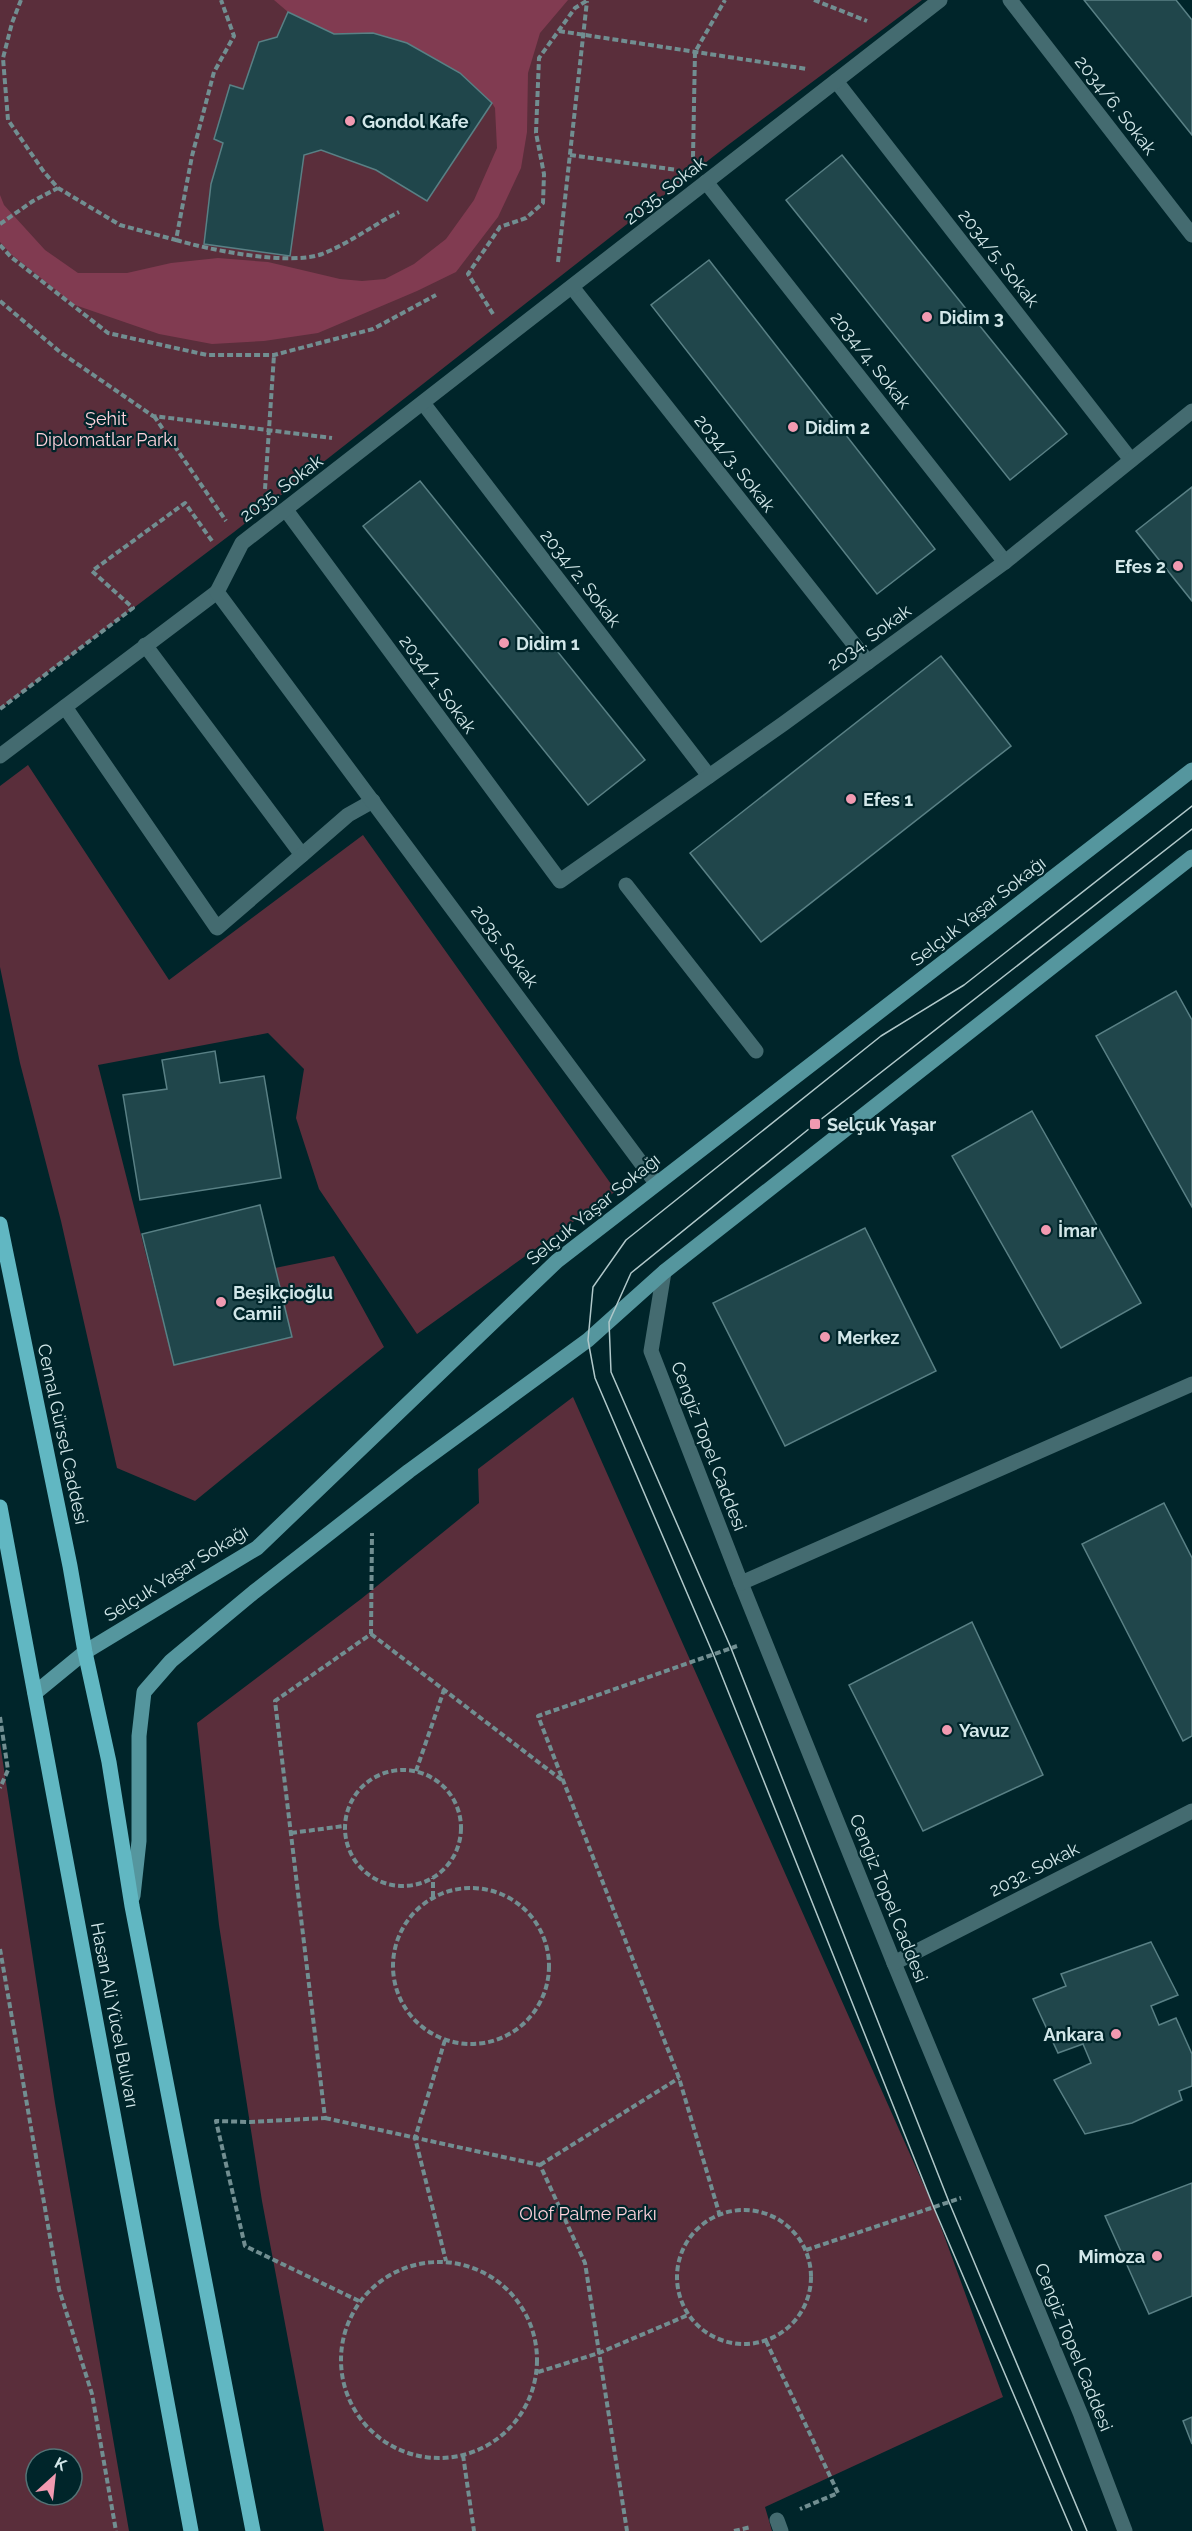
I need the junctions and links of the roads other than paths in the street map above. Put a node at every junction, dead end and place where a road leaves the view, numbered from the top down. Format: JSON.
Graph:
{"nodes":[{"id":1,"x":940,"y":0,"type":"edge"},
{"id":2,"x":1010,"y":0,"type":"edge"},
{"id":3,"x":836,"y":81,"type":"junction"},
{"id":4,"x":706,"y":182,"type":"junction"},
{"id":5,"x":1192,"y":235,"type":"edge"},
{"id":6,"x":572,"y":287,"type":"junction"},
{"id":7,"x":423,"y":403,"type":"junction"},
{"id":8,"x":1192,"y":411,"type":"edge"},
{"id":9,"x":1131,"y":460,"type":"junction"},
{"id":10,"x":286,"y":510,"type":"junction"},
{"id":11,"x":1005,"y":562,"type":"junction"},
{"id":12,"x":217,"y":592,"type":"junction"},
{"id":13,"x":145,"y":645,"type":"junction"},
{"id":14,"x":868,"y":662,"type":"junction"},
{"id":15,"x":65,"y":707,"type":"junction"},
{"id":16,"x":0,"y":756,"type":"edge"},
{"id":17,"x":1192,"y":770,"type":"edge"},
{"id":18,"x":709,"y":776,"type":"junction"},
{"id":19,"x":373,"y":801,"type":"junction"},
{"id":20,"x":302,"y":855,"type":"junction"},
{"id":21,"x":1192,"y":857,"type":"edge"},
{"id":22,"x":560,"y":881,"type":"joint"},
{"id":23,"x":626,"y":885,"type":"dead end"},
{"id":24,"x":756,"y":1051,"type":"dead end"},
{"id":25,"x":656,"y":1183,"type":"junction"},
{"id":26,"x":0,"y":1224,"type":"edge"},
{"id":27,"x":664,"y":1272,"type":"junction"},
{"id":28,"x":1192,"y":1384,"type":"edge"},
{"id":29,"x":0,"y":1507,"type":"edge"},
{"id":30,"x":741,"y":1583,"type":"junction"},
{"id":31,"x":85,"y":1652,"type":"junction"},
{"id":32,"x":35,"y":1693,"type":"junction"},
{"id":33,"x":1192,"y":1811,"type":"edge"},
{"id":34,"x":132,"y":1906,"type":"junction"},
{"id":35,"x":894,"y":1963,"type":"junction"},
{"id":36,"x":191,"y":2531,"type":"edge"},
{"id":37,"x":253,"y":2531,"type":"edge"},
{"id":38,"x":1125,"y":2531,"type":"edge"}],
"edges":[{"from":1,"to":3,"type":"street","name":"2035. Sokak"},
{"from":2,"to":5,"type":"street","name":"2034/6. Sokak"},
{"from":3,"to":4,"type":"street","name":"2035. Sokak"},
{"from":3,"to":9,"type":"street","name":"2034/5. Sokak"},
{"from":4,"to":6,"type":"street","name":"2035. Sokak"},
{"from":4,"to":11,"type":"street","name":"2034/4. Sokak"},
{"from":6,"to":7,"type":"street","name":"2035. Sokak"},
{"from":6,"to":14,"type":"street","name":"2034/3. Sokak"},
{"from":7,"to":10,"type":"street","name":"2035. Sokak"},
{"from":7,"to":18,"type":"street","name":"2034/2. Sokak"},
{"from":8,"to":9,"type":"street","name":"2034. Sokak"},
{"from":9,"to":11,"type":"street","name":"2034. Sokak"},
{"from":10,"to":12,"type":"street","name":"2035. Sokak"},
{"from":10,"to":22,"type":"street","name":"2034/1. Sokak"},
{"from":11,"to":14,"type":"street","name":"2034. Sokak"},
{"from":12,"to":13,"type":"street"},
{"from":12,"to":19,"type":"street","name":"2035. Sokak"},
{"from":13,"to":15,"type":"street"},
{"from":13,"to":20,"type":"street"},
{"from":14,"to":18,"type":"street","name":"2034. Sokak"},
{"from":15,"to":16,"type":"street"},
{"from":15,"to":20,"type":"street"},
{"from":17,"to":25,"type":"main road","name":"Selçuk Yaşar Sokağı"},
{"from":18,"to":22,"type":"street","name":"2034. Sokak"},
{"from":19,"to":20,"type":"street"},
{"from":19,"to":25,"type":"street","name":"2035. Sokak"},
{"from":21,"to":27,"type":"main road"},
{"from":23,"to":24,"type":"street"},
{"from":25,"to":31,"type":"main road","name":"Selçuk Yaşar Sokağı"},
{"from":26,"to":31,"type":"main road","name":"Cemal Gürsel Caddesi"},
{"from":27,"to":30,"type":"street","name":"Cengiz Topel Caddesi"},
{"from":27,"to":34,"type":"main road"},
{"from":28,"to":30,"type":"street"},
{"from":29,"to":32,"type":"main road","name":"Hasan Ali Yücel Bulvarı"},
{"from":30,"to":35,"type":"street","name":"Cengiz Topel Caddesi"},
{"from":31,"to":32,"type":"main road","name":"Selçuk Yaşar Sokağı"},
{"from":31,"to":34,"type":"main road","name":"Hasan Ali Yücel Bulvarı"},
{"from":32,"to":36,"type":"main road","name":"Hasan Ali Yücel Bulvarı"},
{"from":33,"to":35,"type":"street","name":"2032. Sokak"},
{"from":34,"to":37,"type":"main road","name":"Hasan Ali Yücel Bulvarı"},
{"from":35,"to":38,"type":"street","name":"Cengiz Topel Caddesi"}]}
